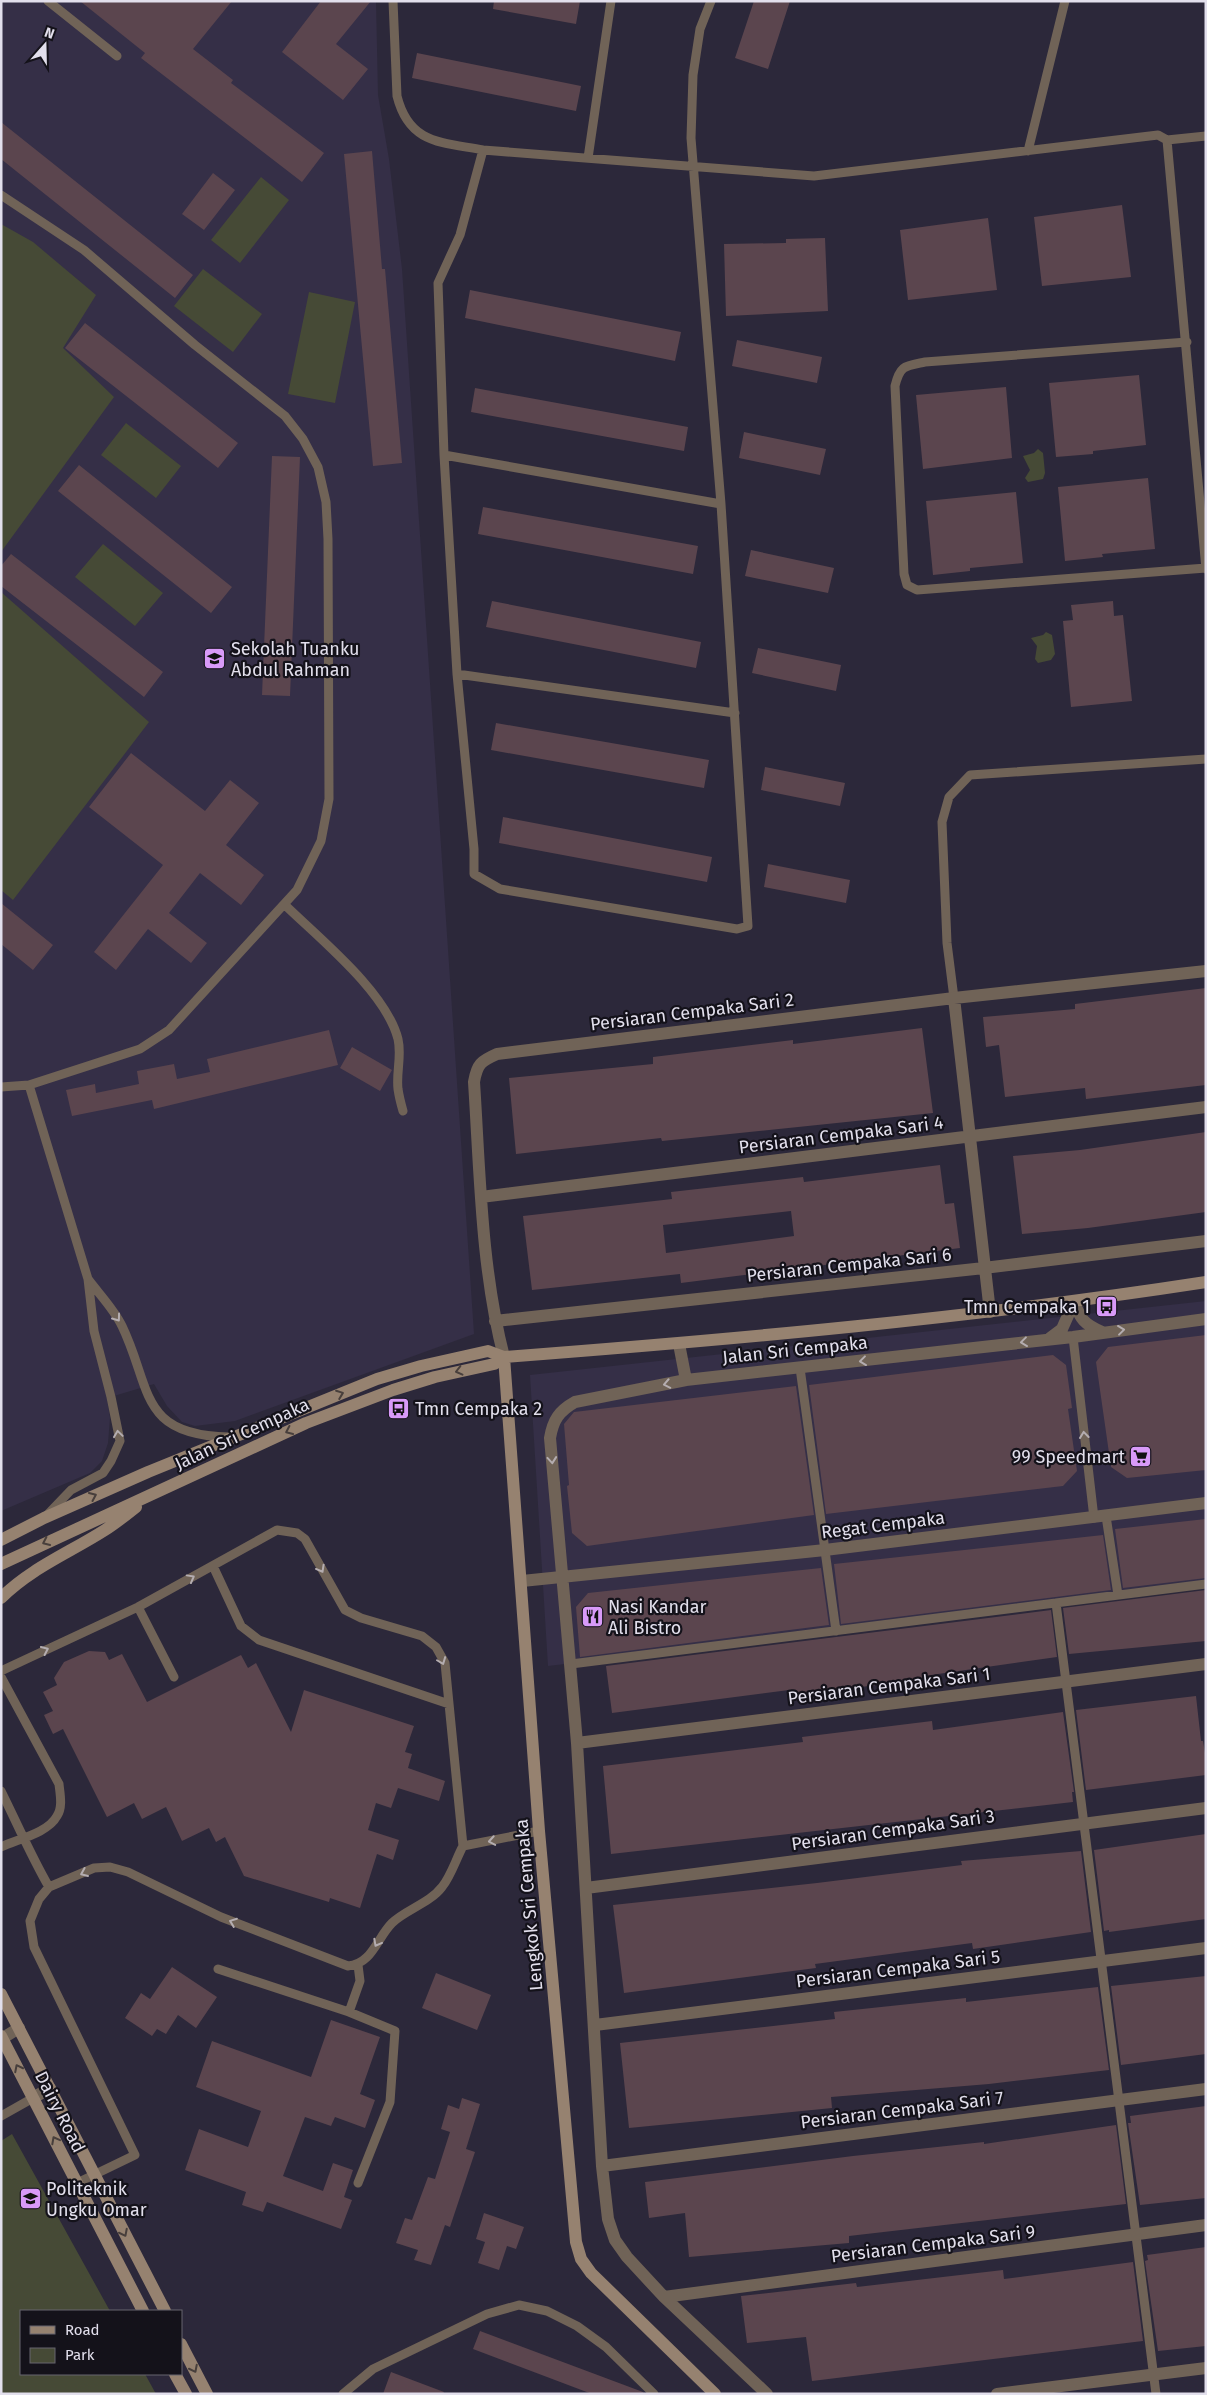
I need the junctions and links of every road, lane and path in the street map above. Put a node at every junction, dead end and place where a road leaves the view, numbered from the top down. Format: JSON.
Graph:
{"nodes":[{"id":1,"x":48,"y":1,"type":"edge"},
{"id":2,"x":393,"y":1,"type":"edge"},
{"id":3,"x":611,"y":1,"type":"edge"},
{"id":4,"x":711,"y":1,"type":"edge"},
{"id":5,"x":1065,"y":1,"type":"edge"},
{"id":6,"x":117,"y":56,"type":"dead end"},
{"id":7,"x":1206,"y":136,"type":"edge"},
{"id":8,"x":1168,"y":140,"type":"junction"},
{"id":9,"x":483,"y":150,"type":"junction"},
{"id":10,"x":1028,"y":151,"type":"junction"},
{"id":11,"x":588,"y":158,"type":"junction"},
{"id":12,"x":693,"y":166,"type":"junction"},
{"id":13,"x":1,"y":195,"type":"edge"},
{"id":14,"x":1187,"y":342,"type":"junction"},
{"id":15,"x":444,"y":455,"type":"junction"},
{"id":16,"x":721,"y":504,"type":"junction"},
{"id":17,"x":1206,"y":568,"type":"edge"},
{"id":18,"x":457,"y":674,"type":"junction"},
{"id":19,"x":735,"y":713,"type":"junction"},
{"id":20,"x":1206,"y":759,"type":"edge"},
{"id":21,"x":285,"y":904,"type":"junction"},
{"id":22,"x":1206,"y":971,"type":"edge"},
{"id":23,"x":954,"y":998,"type":"junction"},
{"id":24,"x":29,"y":1085,"type":"junction"},
{"id":25,"x":1,"y":1087,"type":"edge"},
{"id":26,"x":1206,"y":1107,"type":"edge"},
{"id":27,"x":403,"y":1111,"type":"dead end"},
{"id":28,"x":971,"y":1136,"type":"junction"},
{"id":29,"x":482,"y":1196,"type":"junction"},
{"id":30,"x":1206,"y":1241,"type":"edge"},
{"id":31,"x":984,"y":1268,"type":"junction"},
{"id":32,"x":88,"y":1279,"type":"junction"},
{"id":33,"x":1206,"y":1282,"type":"edge"},
{"id":34,"x":1074,"y":1302,"type":"junction"},
{"id":35,"x":990,"y":1312,"type":"junction"},
{"id":36,"x":1206,"y":1319,"type":"edge"},
{"id":37,"x":495,"y":1320,"type":"junction"},
{"id":38,"x":1102,"y":1332,"type":"junction"},
{"id":39,"x":1073,"y":1337,"type":"junction"},
{"id":40,"x":1049,"y":1339,"type":"junction"},
{"id":41,"x":679,"y":1344,"type":"junction"},
{"id":42,"x":504,"y":1357,"type":"junction"},
{"id":43,"x":800,"y":1368,"type":"junction"},
{"id":44,"x":686,"y":1380,"type":"junction"},
{"id":45,"x":234,"y":1437,"type":"junction"},
{"id":46,"x":156,"y":1493,"type":"junction"},
{"id":47,"x":1206,"y":1503,"type":"edge"},
{"id":48,"x":1100,"y":1517,"type":"junction"},
{"id":49,"x":44,"y":1518,"type":"junction"},
{"id":50,"x":1,"y":1540,"type":"edge"},
{"id":51,"x":825,"y":1550,"type":"junction"},
{"id":52,"x":1,"y":1564,"type":"edge"},
{"id":53,"x":213,"y":1566,"type":"junction"},
{"id":54,"x":564,"y":1577,"type":"junction"},
{"id":55,"x":522,"y":1581,"type":"junction"},
{"id":56,"x":1206,"y":1584,"type":"edge"},
{"id":57,"x":1118,"y":1595,"type":"junction"},
{"id":58,"x":1,"y":1598,"type":"edge"},
{"id":59,"x":1056,"y":1603,"type":"junction"},
{"id":60,"x":138,"y":1607,"type":"junction"},
{"id":61,"x":836,"y":1631,"type":"junction"},
{"id":62,"x":571,"y":1664,"type":"junction"},
{"id":63,"x":1206,"y":1664,"type":"edge"},
{"id":64,"x":1,"y":1671,"type":"edge"},
{"id":65,"x":1,"y":1676,"type":"edge"},
{"id":66,"x":174,"y":1677,"type":"dead end"},
{"id":67,"x":1067,"y":1681,"type":"junction"},
{"id":68,"x":449,"y":1704,"type":"junction"},
{"id":69,"x":577,"y":1743,"type":"junction"},
{"id":70,"x":1,"y":1791,"type":"edge"},
{"id":71,"x":1206,"y":1808,"type":"edge"},
{"id":72,"x":1084,"y":1823,"type":"junction"},
{"id":73,"x":539,"y":1831,"type":"junction"},
{"id":74,"x":24,"y":1837,"type":"junction"},
{"id":75,"x":463,"y":1846,"type":"junction"},
{"id":76,"x":1,"y":1847,"type":"edge"},
{"id":77,"x":49,"y":1887,"type":"junction"},
{"id":78,"x":586,"y":1888,"type":"junction"},
{"id":79,"x":1206,"y":1948,"type":"edge"},
{"id":80,"x":1102,"y":1961,"type":"junction"},
{"id":81,"x":358,"y":1965,"type":"junction"},
{"id":82,"x":218,"y":1969,"type":"dead end"},
{"id":83,"x":1,"y":1994,"type":"edge"},
{"id":84,"x":349,"y":2012,"type":"junction"},
{"id":85,"x":595,"y":2026,"type":"junction"},
{"id":86,"x":19,"y":2028,"type":"junction"},
{"id":87,"x":2,"y":2037,"type":"edge"},
{"id":88,"x":50,"y":2088,"type":"junction"},
{"id":89,"x":1206,"y":2089,"type":"edge"},
{"id":90,"x":33,"y":2098,"type":"junction"},
{"id":91,"x":1119,"y":2099,"type":"junction"},
{"id":92,"x":2,"y":2114,"type":"edge"},
{"id":93,"x":602,"y":2166,"type":"junction"},
{"id":94,"x":94,"y":2174,"type":"junction"},
{"id":95,"x":77,"y":2183,"type":"junction"},
{"id":96,"x":358,"y":2183,"type":"dead end"},
{"id":97,"x":1206,"y":2225,"type":"edge"},
{"id":98,"x":1136,"y":2235,"type":"junction"},
{"id":99,"x":664,"y":2297,"type":"junction"},
{"id":100,"x":142,"y":2310,"type":"edge"},
{"id":101,"x":164,"y":2310,"type":"edge"},
{"id":102,"x":182,"y":2346,"type":"edge"},
{"id":103,"x":1206,"y":2368,"type":"edge"},
{"id":104,"x":176,"y":2375,"type":"edge"},
{"id":105,"x":1153,"y":2375,"type":"junction"},
{"id":106,"x":186,"y":2394,"type":"edge"},
{"id":107,"x":207,"y":2394,"type":"edge"},
{"id":108,"x":343,"y":2394,"type":"edge"},
{"id":109,"x":654,"y":2394,"type":"edge"},
{"id":110,"x":715,"y":2394,"type":"edge"},
{"id":111,"x":767,"y":2394,"type":"edge"},
{"id":112,"x":997,"y":2394,"type":"edge"},
{"id":113,"x":1156,"y":2394,"type":"edge"}],
"edges":[{"from":1,"to":6,"type":"lane"},
{"from":2,"to":9,"type":"lane"},
{"from":3,"to":11,"type":"lane"},
{"from":4,"to":12,"type":"lane"},
{"from":5,"to":10,"type":"lane"},
{"from":7,"to":8,"type":"lane"},
{"from":8,"to":10,"type":"lane"},
{"from":8,"to":14,"type":"lane"},
{"from":9,"to":11,"type":"lane"},
{"from":9,"to":15,"type":"lane"},
{"from":10,"to":12,"type":"lane"},
{"from":11,"to":12,"type":"lane"},
{"from":12,"to":16,"type":"lane"},
{"from":13,"to":21,"type":"lane"},
{"from":14,"to":17,"type":"lane"},
{"from":14,"to":17,"type":"lane"},
{"from":15,"to":16,"type":"lane"},
{"from":15,"to":18,"type":"lane"},
{"from":16,"to":19,"type":"lane"},
{"from":18,"to":19,"type":"lane"},
{"from":18,"to":19,"type":"lane"},
{"from":20,"to":23,"type":"lane"},
{"from":21,"to":24,"type":"lane"},
{"from":21,"to":27,"type":"lane"},
{"from":22,"to":23,"type":"street","name":"Persiaran Cempaka Sari 2"},
{"from":23,"to":28,"type":"street"},
{"from":23,"to":29,"type":"street","name":"Persiaran Cempaka Sari 2"},
{"from":24,"to":25,"type":"lane"},
{"from":24,"to":32,"type":"lane"},
{"from":26,"to":28,"type":"street","name":"Persiaran Cempaka Sari 4"},
{"from":28,"to":29,"type":"street","name":"Persiaran Cempaka Sari 4"},
{"from":28,"to":31,"type":"street"},
{"from":29,"to":37,"type":"street","name":"Persiaran Cempaka Sari 2"},
{"from":30,"to":31,"type":"street","name":"Persiaran Cempaka Sari 6"},
{"from":31,"to":35,"type":"street"},
{"from":31,"to":37,"type":"street","name":"Persiaran Cempaka Sari 6"},
{"from":32,"to":45,"type":"lane","one_way":true},
{"from":49,"to":32,"type":"lane","one_way":true},
{"from":33,"to":34,"type":"street","name":"Jalan Sri Cempaka"},
{"from":34,"to":35,"type":"street","name":"Jalan Sri Cempaka"},
{"from":34,"to":38,"type":"street"},
{"from":34,"to":40,"type":"street"},
{"from":35,"to":41,"type":"street","name":"Jalan Sri Cempaka"},
{"from":38,"to":36,"type":"street","name":"Jalan Sri Cempaka","one_way":true},
{"from":37,"to":42,"type":"street","name":"Persiaran Cempaka Sari 2"},
{"from":38,"to":39,"type":"street","name":"Jalan Sri Cempaka"},
{"from":39,"to":40,"type":"street","name":"Jalan Sri Cempaka"},
{"from":48,"to":39,"type":"lane","one_way":true},
{"from":40,"to":43,"type":"street","name":"Jalan Sri Cempaka","one_way":true},
{"from":41,"to":42,"type":"street","name":"Jalan Sri Cempaka"},
{"from":41,"to":44,"type":"street"},
{"from":45,"to":42,"type":"street","name":"Jalan Sri Cempaka","one_way":true},
{"from":42,"to":46,"type":"street","name":"Jalan Sri Cempaka","one_way":true},
{"from":42,"to":55,"type":"street","name":"Lengkok Sri Cempaka"},
{"from":43,"to":44,"type":"street","name":"Jalan Sri Cempaka"},
{"from":43,"to":51,"type":"lane"},
{"from":44,"to":54,"type":"street","name":"Jalan Sri Cempaka","one_way":true},
{"from":49,"to":45,"type":"street","name":"Jalan Sri Cempaka","one_way":true},
{"from":46,"to":52,"type":"street","name":"Jalan Sri Cempaka","one_way":true},
{"from":46,"to":58,"type":"street"},
{"from":47,"to":48,"type":"street","name":"Regat Cempaka"},
{"from":48,"to":51,"type":"street","name":"Regat Cempaka"},
{"from":48,"to":57,"type":"lane"},
{"from":49,"to":50,"type":"street","name":"Jalan Sri Cempaka"},
{"from":51,"to":54,"type":"street","name":"Regat Cempaka"},
{"from":51,"to":61,"type":"lane"},
{"from":60,"to":53,"type":"lane","one_way":true},
{"from":53,"to":68,"type":"lane"},
{"from":53,"to":68,"type":"lane","one_way":true},
{"from":54,"to":55,"type":"street","name":"Regat Cempaka"},
{"from":54,"to":62,"type":"street","name":"Jalan Sri Cempaka"},
{"from":55,"to":73,"type":"street","name":"Lengkok Sri Cempaka"},
{"from":56,"to":57,"type":"lane"},
{"from":57,"to":59,"type":"lane"},
{"from":59,"to":61,"type":"lane"},
{"from":59,"to":67,"type":"lane"},
{"from":64,"to":60,"type":"lane","one_way":true},
{"from":60,"to":66,"type":"lane"},
{"from":61,"to":62,"type":"lane"},
{"from":62,"to":69,"type":"street","name":"Jalan Sri Cempaka"},
{"from":63,"to":67,"type":"street","name":"Persiaran Cempaka Sari 1"},
{"from":65,"to":74,"type":"lane"},
{"from":67,"to":69,"type":"street","name":"Persiaran Cempaka Sari 1"},
{"from":67,"to":72,"type":"lane"},
{"from":68,"to":75,"type":"lane"},
{"from":69,"to":78,"type":"street","name":"Jalan Sri Cempaka"},
{"from":70,"to":74,"type":"lane"},
{"from":71,"to":72,"type":"street","name":"Persiaran Cempaka Sari 3"},
{"from":72,"to":78,"type":"street","name":"Persiaran Cempaka Sari 3"},
{"from":72,"to":80,"type":"lane"},
{"from":73,"to":75,"type":"lane","one_way":true},
{"from":73,"to":110,"type":"street","name":"Lengkok Sri Cempaka"},
{"from":74,"to":76,"type":"lane"},
{"from":74,"to":77,"type":"lane"},
{"from":75,"to":81,"type":"lane","one_way":true},
{"from":81,"to":77,"type":"lane","one_way":true},
{"from":77,"to":94,"type":"lane"},
{"from":78,"to":85,"type":"street","name":"Jalan Sri Cempaka"},
{"from":79,"to":80,"type":"street","name":"Persiaran Cempaka Sari 5"},
{"from":80,"to":85,"type":"street","name":"Persiaran Cempaka Sari 5"},
{"from":80,"to":91,"type":"lane"},
{"from":81,"to":84,"type":"lane"},
{"from":82,"to":84,"type":"lane"},
{"from":83,"to":86,"type":"street"},
{"from":84,"to":96,"type":"lane"},
{"from":85,"to":93,"type":"street","name":"Jalan Sri Cempaka"},
{"from":86,"to":87,"type":"street"},
{"from":86,"to":88,"type":"street"},
{"from":90,"to":87,"type":"street","name":"Dairy Road","one_way":true},
{"from":88,"to":90,"type":"street"},
{"from":88,"to":94,"type":"street"},
{"from":89,"to":91,"type":"street","name":"Persiaran Cempaka Sari 7"},
{"from":90,"to":92,"type":"lane"},
{"from":95,"to":90,"type":"street","name":"Dairy Road","one_way":true},
{"from":91,"to":93,"type":"street","name":"Persiaran Cempaka Sari 7"},
{"from":91,"to":98,"type":"lane"},
{"from":93,"to":99,"type":"street","name":"Jalan Sri Cempaka"},
{"from":94,"to":95,"type":"lane"},
{"from":94,"to":101,"type":"street","one_way":true},
{"from":95,"to":100,"type":"street","name":"Dairy Road"},
{"from":97,"to":98,"type":"street","name":"Persiaran Cempaka Sari 9"},
{"from":98,"to":99,"type":"street","name":"Persiaran Cempaka Sari 9"},
{"from":98,"to":105,"type":"lane"},
{"from":99,"to":111,"type":"street","name":"Jalan Sri Cempaka"},
{"from":102,"to":107,"type":"street","one_way":true},
{"from":103,"to":105,"type":"street"},
{"from":104,"to":106,"type":"street"},
{"from":105,"to":112,"type":"street"},
{"from":105,"to":113,"type":"lane"},
{"from":108,"to":109,"type":"lane"}]}
